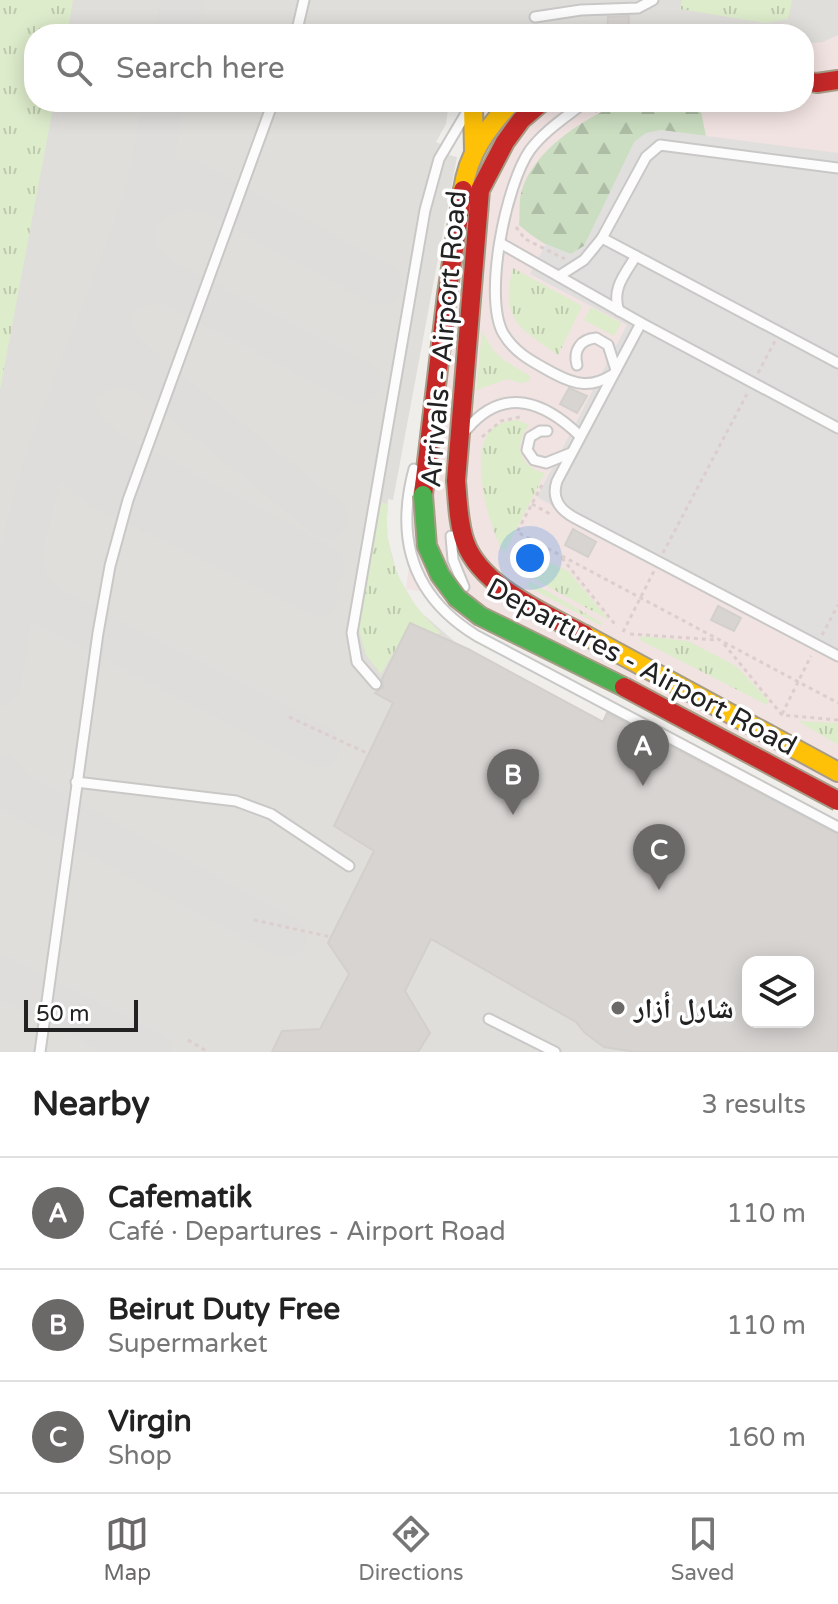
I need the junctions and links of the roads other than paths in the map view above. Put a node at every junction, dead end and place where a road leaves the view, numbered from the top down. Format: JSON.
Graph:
{"nodes":[{"id":1,"x":304,"y":0,"type":"edge"},
{"id":2,"x":653,"y":0,"type":"edge"},
{"id":3,"x":535,"y":17,"type":"dead end"},
{"id":4,"x":298,"y":24,"type":"edge"},
{"id":5,"x":838,"y":80,"type":"edge"},
{"id":6,"x":814,"y":82,"type":"edge"},
{"id":7,"x":814,"y":83,"type":"edge"},
{"id":8,"x":838,"y":87,"type":"edge"},
{"id":9,"x":269,"y":112,"type":"edge"},
{"id":10,"x":468,"y":112,"type":"edge"},
{"id":11,"x":474,"y":112,"type":"edge"},
{"id":12,"x":502,"y":112,"type":"edge"},
{"id":13,"x":533,"y":112,"type":"edge"},
{"id":14,"x":572,"y":112,"type":"edge"},
{"id":15,"x":474,"y":150,"type":"junction"},
{"id":16,"x":838,"y":168,"type":"edge"},
{"id":17,"x":602,"y":238,"type":"junction"},
{"id":18,"x":500,"y":243,"type":"junction"},
{"id":19,"x":636,"y":256,"type":"junction"},
{"id":20,"x":559,"y":276,"type":"junction"},
{"id":21,"x":619,"y":311,"type":"junction"},
{"id":22,"x":641,"y":323,"type":"junction"},
{"id":23,"x":838,"y":363,"type":"edge"},
{"id":24,"x":577,"y":365,"type":"dead end"},
{"id":25,"x":614,"y":372,"type":"junction"},
{"id":26,"x":838,"y":428,"type":"edge"},
{"id":27,"x":547,"y":431,"type":"dead end"},
{"id":28,"x":580,"y":436,"type":"junction"},
{"id":29,"x":457,"y":449,"type":"junction"},
{"id":30,"x":571,"y":453,"type":"junction"},
{"id":31,"x":456,"y":481,"type":"junction"},
{"id":32,"x":415,"y":498,"type":"junction"},
{"id":33,"x":838,"y":656,"type":"edge"},
{"id":34,"x":376,"y":684,"type":"dead end"},
{"id":35,"x":838,"y":772,"type":"edge"},
{"id":36,"x":76,"y":782,"type":"junction"},
{"id":37,"x":838,"y":802,"type":"edge"},
{"id":38,"x":838,"y":827,"type":"edge"},
{"id":39,"x":349,"y":866,"type":"dead end"},
{"id":40,"x":489,"y":1019,"type":"dead end"},
{"id":41,"x":550,"y":1051,"type":"edge"},
{"id":42,"x":40,"y":1052,"type":"edge"}],
"edges":[{"from":1,"to":4,"type":"lane"},
{"from":2,"to":3,"type":"lane"},
{"from":5,"to":6,"type":"main road"},
{"from":7,"to":8,"type":"main road"},
{"from":9,"to":36,"type":"lane"},
{"from":10,"to":34,"type":"lane"},
{"from":11,"to":15,"type":"main road"},
{"from":12,"to":15,"type":"main road","name":"Departures - Airport Road"},
{"from":13,"to":29,"type":"main road","name":"Arrivals - Airport Road"},
{"from":14,"to":18,"type":"lane"},
{"from":15,"to":32,"type":"main road","name":"Departures - Airport Road"},
{"from":16,"to":17,"type":"lane"},
{"from":17,"to":19,"type":"lane"},
{"from":17,"to":20,"type":"lane"},
{"from":18,"to":20,"type":"lane"},
{"from":18,"to":25,"type":"lane"},
{"from":19,"to":21,"type":"lane"},
{"from":19,"to":23,"type":"lane"},
{"from":20,"to":21,"type":"lane"},
{"from":21,"to":22,"type":"lane"},
{"from":22,"to":25,"type":"lane"},
{"from":22,"to":26,"type":"lane"},
{"from":24,"to":25,"type":"lane"},
{"from":25,"to":28,"type":"lane"},
{"from":27,"to":30,"type":"lane"},
{"from":28,"to":29,"type":"lane"},
{"from":28,"to":30,"type":"lane"},
{"from":29,"to":31,"type":"main road","name":"Arrivals - Airport Road"},
{"from":30,"to":33,"type":"lane"},
{"from":31,"to":35,"type":"main road","name":"Arrivals - Airport Road"},
{"from":31,"to":37,"type":"lane"},
{"from":32,"to":37,"type":"main road","name":"Departures - Airport Road","bridge":true},
{"from":32,"to":38,"type":"lane"},
{"from":36,"to":39,"type":"lane"},
{"from":36,"to":42,"type":"lane"},
{"from":40,"to":41,"type":"lane"}]}
